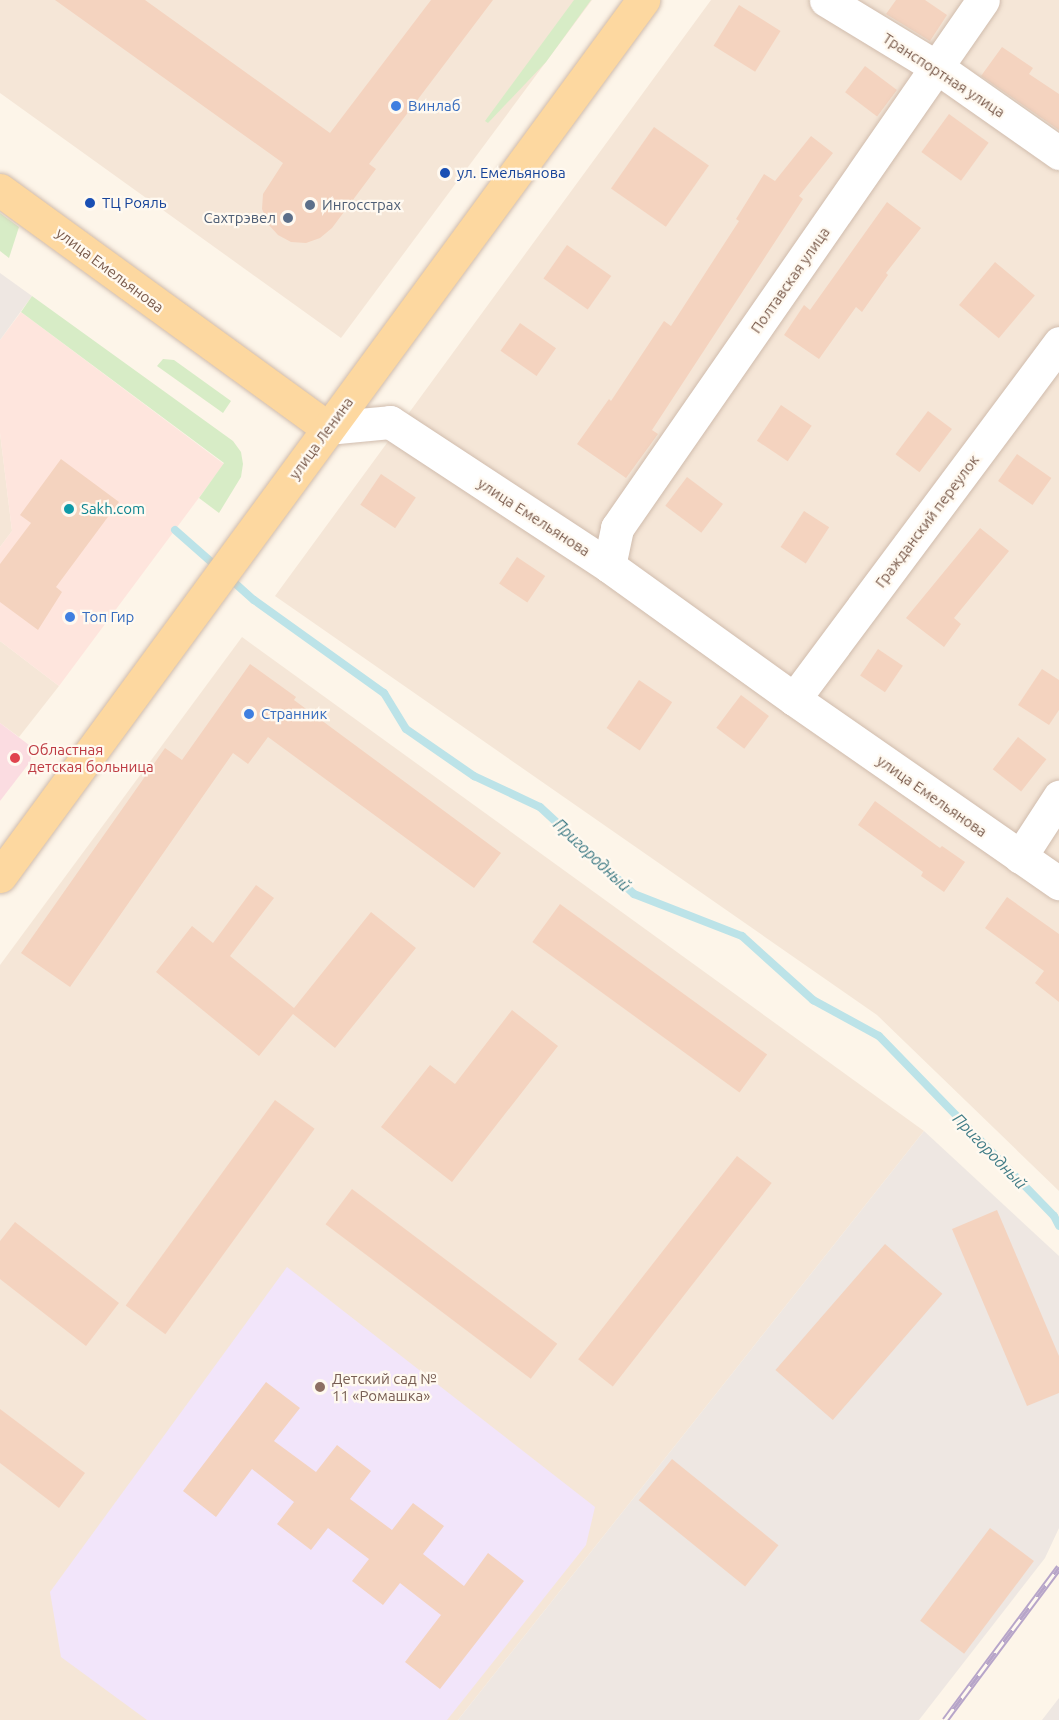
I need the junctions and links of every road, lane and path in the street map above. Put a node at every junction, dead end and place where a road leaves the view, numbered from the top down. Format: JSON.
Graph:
{"nodes":[{"id":1,"x":643,"y":0,"type":"edge"},
{"id":2,"x":826,"y":0,"type":"edge"},
{"id":3,"x":983,"y":0,"type":"edge"},
{"id":4,"x":938,"y":68,"type":"junction"},
{"id":5,"x":1059,"y":153,"type":"edge"},
{"id":6,"x":0,"y":190,"type":"edge"},
{"id":7,"x":1059,"y":343,"type":"edge"},
{"id":8,"x":327,"y":428,"type":"junction"},
{"id":9,"x":609,"y":566,"type":"junction"},
{"id":10,"x":794,"y":699,"type":"junction"},
{"id":11,"x":1059,"y":797,"type":"edge"},
{"id":12,"x":1020,"y":857,"type":"junction"},
{"id":13,"x":0,"y":876,"type":"edge"},
{"id":14,"x":1059,"y":883,"type":"edge"}],
"edges":[{"from":1,"to":8,"type":"main road","name":"улица Ленина"},
{"from":2,"to":4,"type":"street","name":"Транспортная улица"},
{"from":3,"to":4,"type":"street","name":"Полтавская улица"},
{"from":4,"to":5,"type":"street","name":"Транспортная улица"},
{"from":4,"to":9,"type":"street","name":"Полтавская улица"},
{"from":6,"to":8,"type":"main road","name":"улица Емельянова"},
{"from":7,"to":10,"type":"street","name":"Гражданский переулок"},
{"from":8,"to":9,"type":"street","name":"улица Емельянова"},
{"from":8,"to":13,"type":"main road","name":"улица Ленина"},
{"from":9,"to":10,"type":"street","name":"улица Емельянова"},
{"from":10,"to":12,"type":"street","name":"улица Емельянова"},
{"from":11,"to":12,"type":"street"},
{"from":12,"to":14,"type":"street","name":"улица Емельянова"}]}
